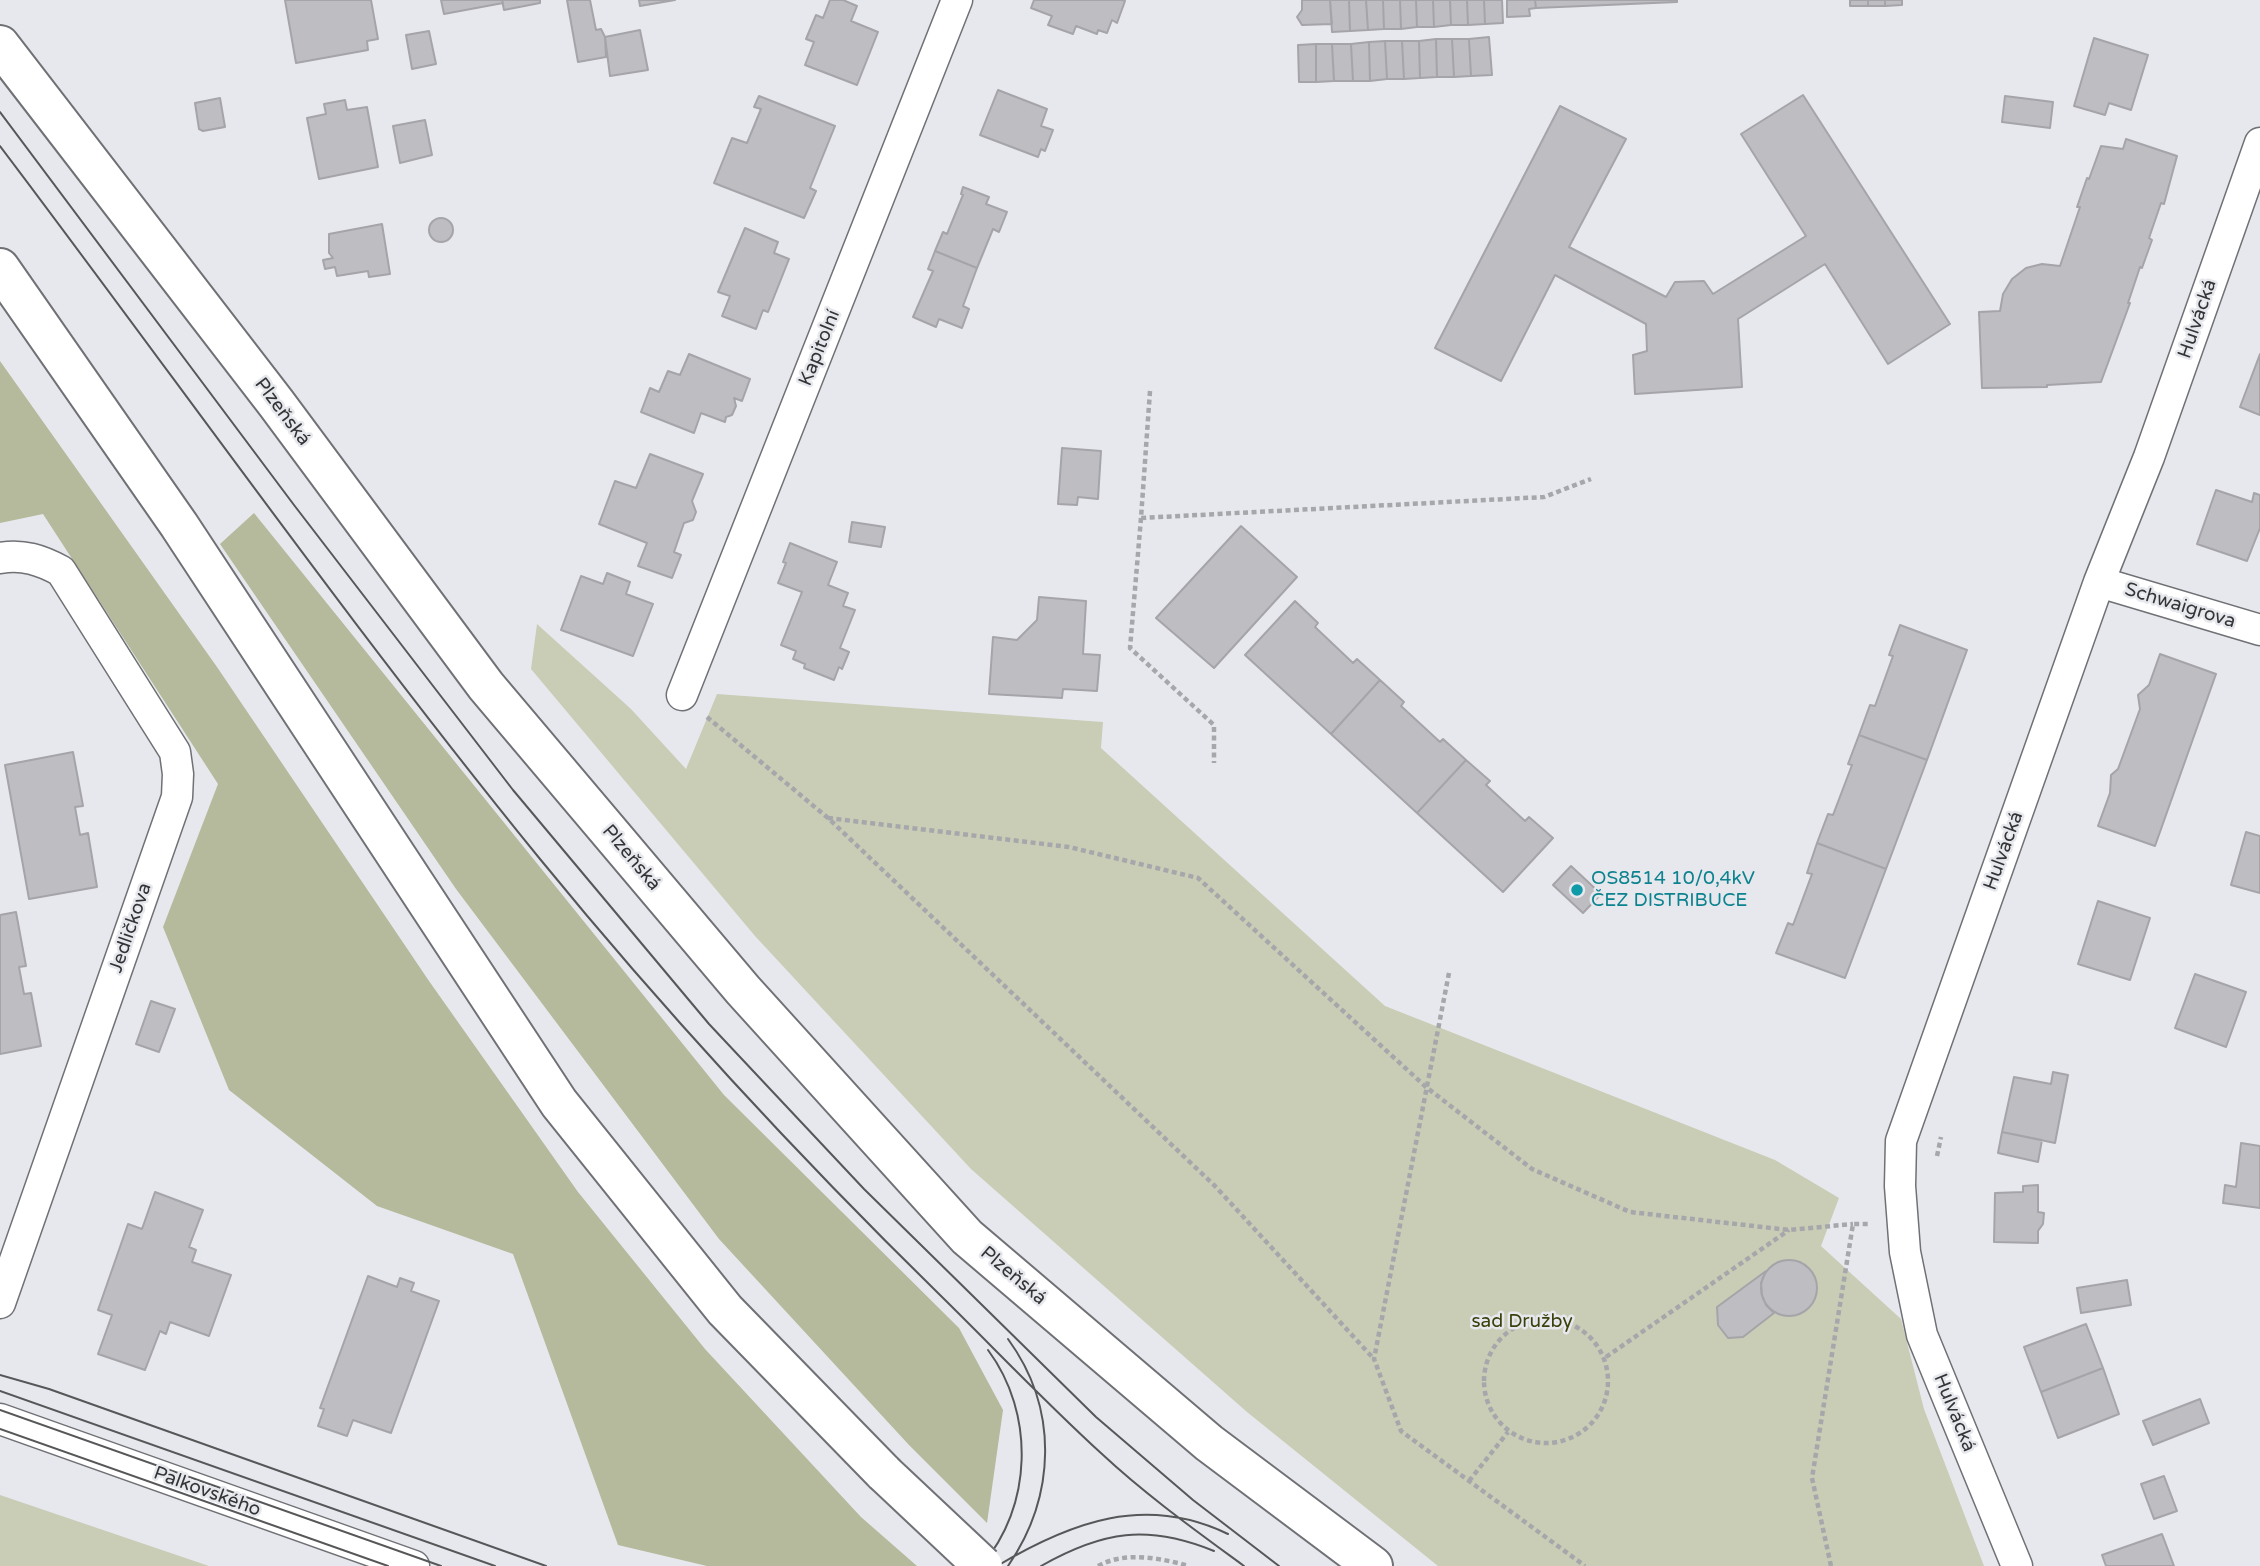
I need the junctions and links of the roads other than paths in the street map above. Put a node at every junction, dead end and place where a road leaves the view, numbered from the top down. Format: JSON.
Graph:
{"nodes":[{"id":1,"x":957,"y":0,"type":"edge"},
{"id":2,"x":0,"y":45,"type":"edge"},
{"id":3,"x":2260,"y":143,"type":"edge"},
{"id":4,"x":0,"y":268,"type":"edge"},
{"id":5,"x":0,"y":558,"type":"edge"},
{"id":6,"x":2099,"y":582,"type":"junction"},
{"id":7,"x":2260,"y":630,"type":"edge"},
{"id":8,"x":682,"y":695,"type":"road end"},
{"id":9,"x":0,"y":1303,"type":"edge"},
{"id":10,"x":0,"y":1419,"type":"edge"},
{"id":11,"x":414,"y":1566,"type":"edge"},
{"id":12,"x":983,"y":1566,"type":"edge"},
{"id":13,"x":1373,"y":1566,"type":"edge"},
{"id":14,"x":2017,"y":1566,"type":"edge"}],
"edges":[{"from":1,"to":8,"type":"street","name":"Kapitolní"},
{"from":2,"to":13,"type":"main road","name":"Plzeňská"},
{"from":3,"to":6,"type":"street","name":"Hulvácká"},
{"from":4,"to":12,"type":"main road","bridge":true},
{"from":5,"to":9,"type":"street","name":"Jedličkova"},
{"from":6,"to":7,"type":"street","name":"Schwaigrova"},
{"from":6,"to":14,"type":"street","name":"Hulvácká"},
{"from":10,"to":11,"type":"street","name":"Palkovského"}]}
